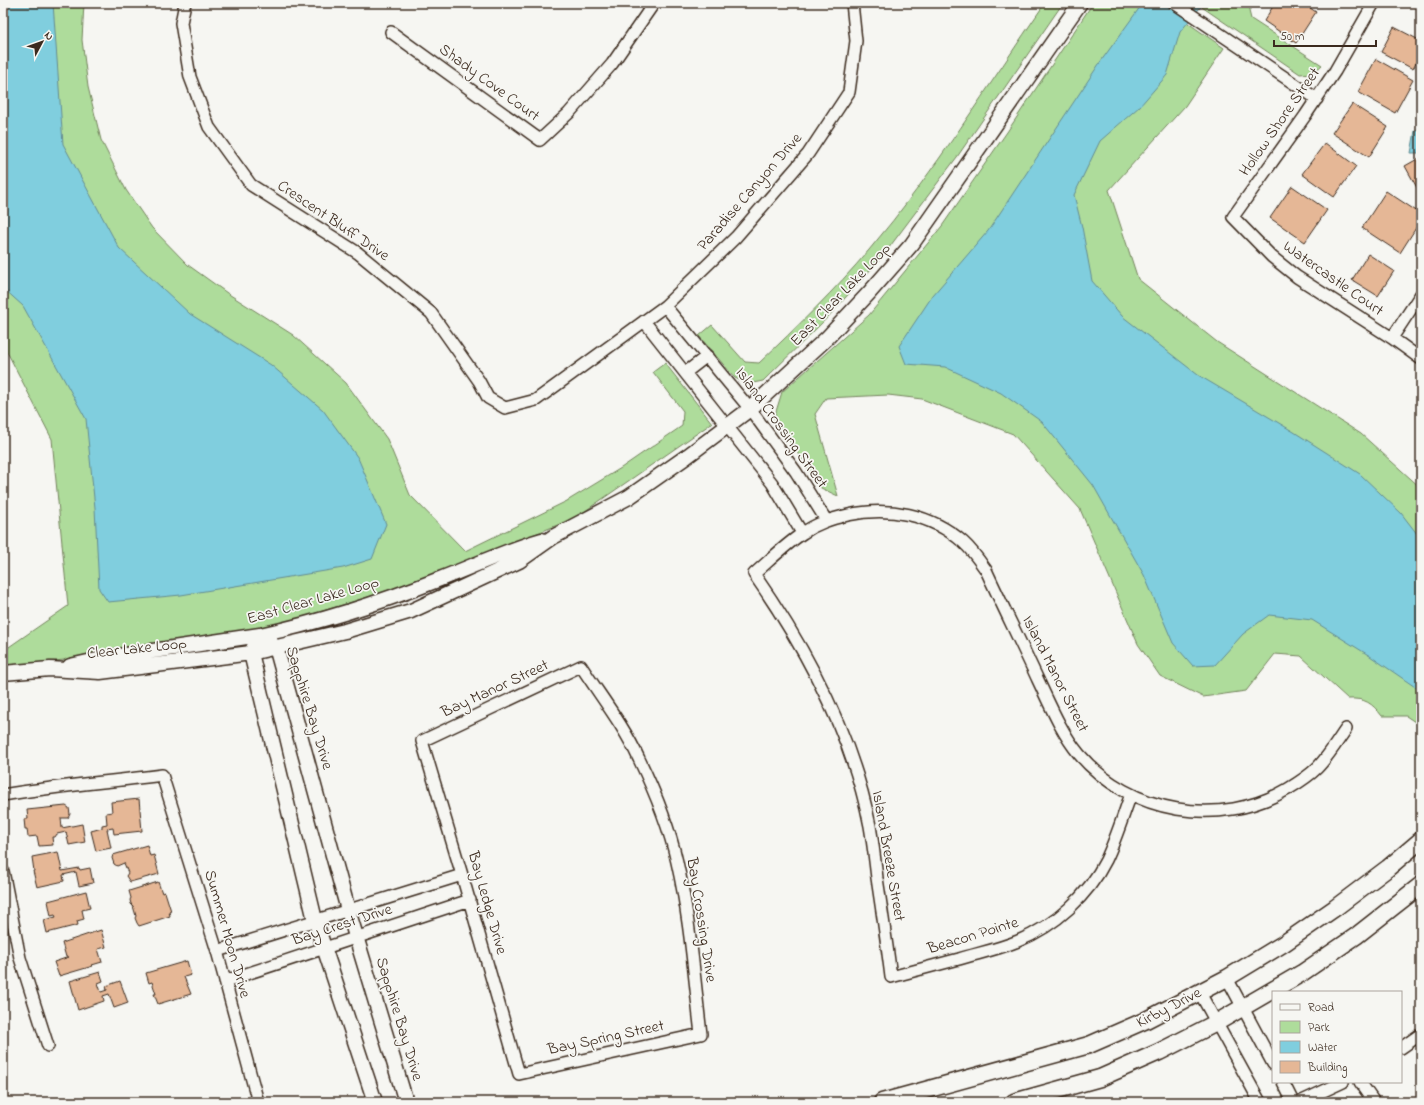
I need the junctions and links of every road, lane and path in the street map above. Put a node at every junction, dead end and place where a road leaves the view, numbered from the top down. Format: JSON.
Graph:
{"nodes":[{"id":1,"x":185,"y":3,"type":"edge"},
{"id":2,"x":654,"y":3,"type":"edge"},
{"id":3,"x":852,"y":3,"type":"edge"},
{"id":4,"x":1080,"y":3,"type":"edge"},
{"id":5,"x":1174,"y":3,"type":"edge"},
{"id":6,"x":1374,"y":3,"type":"edge"},
{"id":7,"x":391,"y":32,"type":"dead end"},
{"id":8,"x":1317,"y":99,"type":"junction"},
{"id":9,"x":1233,"y":217,"type":"joint"},
{"id":10,"x":1421,"y":294,"type":"edge"},
{"id":11,"x":665,"y":306,"type":"junction"},
{"id":12,"x":644,"y":321,"type":"junction"},
{"id":13,"x":1392,"y":338,"type":"junction"},
{"id":14,"x":707,"y":356,"type":"junction"},
{"id":15,"x":1421,"y":359,"type":"edge"},
{"id":16,"x":685,"y":373,"type":"junction"},
{"id":17,"x":536,"y":400,"type":"joint"},
{"id":18,"x":750,"y":408,"type":"junction"},
{"id":19,"x":727,"y":426,"type":"junction"},
{"id":20,"x":826,"y":520,"type":"junction"},
{"id":21,"x":802,"y":533,"type":"junction"},
{"id":22,"x":553,"y":537,"type":"junction"},
{"id":23,"x":754,"y":574,"type":"joint"},
{"id":24,"x":260,"y":635,"type":"junction"},
{"id":25,"x":276,"y":648,"type":"junction"},
{"id":26,"x":251,"y":653,"type":"junction"},
{"id":27,"x":581,"y":666,"type":"joint"},
{"id":28,"x":50,"y":670,"type":"junction"},
{"id":29,"x":3,"y":673,"type":"edge"},
{"id":30,"x":1346,"y":729,"type":"dead end"},
{"id":31,"x":422,"y":741,"type":"joint"},
{"id":32,"x":1131,"y":794,"type":"junction"},
{"id":33,"x":3,"y":795,"type":"edge"},
{"id":34,"x":1421,"y":840,"type":"edge"},
{"id":35,"x":3,"y":871,"type":"edge"},
{"id":36,"x":462,"y":874,"type":"junction"},
{"id":37,"x":1421,"y":885,"type":"edge"},
{"id":38,"x":470,"y":900,"type":"junction"},
{"id":39,"x":348,"y":910,"type":"junction"},
{"id":40,"x":315,"y":920,"type":"junction"},
{"id":41,"x":357,"y":937,"type":"junction"},
{"id":42,"x":324,"y":948,"type":"junction"},
{"id":43,"x":217,"y":951,"type":"junction"},
{"id":44,"x":891,"y":977,"type":"joint"},
{"id":45,"x":1227,"y":978,"type":"junction"},
{"id":46,"x":225,"y":981,"type":"junction"},
{"id":47,"x":1200,"y":993,"type":"junction"},
{"id":48,"x":1243,"y":1008,"type":"junction"},
{"id":49,"x":1216,"y":1023,"type":"junction"},
{"id":50,"x":701,"y":1034,"type":"joint"},
{"id":51,"x":1421,"y":1034,"type":"edge"},
{"id":52,"x":48,"y":1046,"type":"dead end"},
{"id":53,"x":1402,"y":1047,"type":"edge"},
{"id":54,"x":1272,"y":1062,"type":"edge"},
{"id":55,"x":519,"y":1074,"type":"joint"},
{"id":56,"x":1284,"y":1083,"type":"edge"},
{"id":57,"x":1341,"y":1083,"type":"edge"},
{"id":58,"x":1361,"y":1083,"type":"edge"},
{"id":59,"x":258,"y":1102,"type":"edge"},
{"id":60,"x":375,"y":1102,"type":"edge"},
{"id":61,"x":406,"y":1102,"type":"edge"},
{"id":62,"x":882,"y":1102,"type":"edge"},
{"id":63,"x":1014,"y":1102,"type":"edge"},
{"id":64,"x":1260,"y":1102,"type":"edge"},
{"id":65,"x":1293,"y":1102,"type":"edge"},
{"id":66,"x":1300,"y":1102,"type":"edge"},
{"id":67,"x":1374,"y":1102,"type":"edge"}],
"edges":[{"from":1,"to":17,"type":"street","name":"Crescent Bluff Drive"},
{"from":2,"to":7,"type":"street","name":"Shady Cove Court"},
{"from":3,"to":11,"type":"street","name":"Paradise Canyon Drive"},
{"from":4,"to":18,"type":"street","name":"East Clear Lake Loop"},
{"from":5,"to":8,"type":"street"},
{"from":6,"to":8,"type":"street","name":"Hollow Shore Street"},
{"from":8,"to":9,"type":"street","name":"Hollow Shore Street"},
{"from":9,"to":13,"type":"street","name":"Watercastle Court"},
{"from":10,"to":13,"type":"street"},
{"from":11,"to":12,"type":"street","name":"Paradise Canyon Drive"},
{"from":11,"to":14,"type":"street","name":"Island Crossing Street"},
{"from":12,"to":16,"type":"street"},
{"from":12,"to":17,"type":"street","name":"Paradise Canyon Drive"},
{"from":13,"to":15,"type":"street","name":"Watercastle Court"},
{"from":14,"to":16,"type":"street"},
{"from":14,"to":18,"type":"street","name":"Island Crossing Street"},
{"from":16,"to":19,"type":"street"},
{"from":18,"to":19,"type":"street","name":"East Clear Lake Loop"},
{"from":18,"to":20,"type":"street","name":"Island Crossing Street"},
{"from":19,"to":21,"type":"street"},
{"from":19,"to":22,"type":"street","name":"East Clear Lake Loop"},
{"from":20,"to":21,"type":"street","name":"Island Manor Street"},
{"from":20,"to":32,"type":"street","name":"Island Manor Street"},
{"from":21,"to":23,"type":"street","name":"Island Manor Street"},
{"from":22,"to":24,"type":"street","name":"East Clear Lake Loop"},
{"from":22,"to":25,"type":"street","name":"East Clear Lake Loop"},
{"from":23,"to":44,"type":"street","name":"Island Breeze Street"},
{"from":24,"to":25,"type":"street","name":"Sapphire Bay Drive"},
{"from":24,"to":26,"type":"street"},
{"from":24,"to":28,"type":"street","name":"East Clear Lake Loop"},
{"from":25,"to":26,"type":"street","name":"East Clear Lake Loop"},
{"from":25,"to":39,"type":"street","name":"Sapphire Bay Drive"},
{"from":26,"to":28,"type":"street","name":"Clear Lake Loop"},
{"from":26,"to":40,"type":"street"},
{"from":27,"to":31,"type":"street","name":"Bay Manor Street"},
{"from":27,"to":50,"type":"street","name":"Bay Crossing Drive"},
{"from":28,"to":29,"type":"street","name":"Clear Lake Loop"},
{"from":30,"to":32,"type":"street","name":"Island Manor Street"},
{"from":31,"to":36,"type":"street","name":"Bay Ledge Drive"},
{"from":32,"to":44,"type":"street","name":"Beacon Pointe"},
{"from":33,"to":43,"type":"street","name":"Summer Moon Drive"},
{"from":34,"to":45,"type":"main road","name":"Kirby Drive"},
{"from":35,"to":52,"type":"street"},
{"from":36,"to":38,"type":"street","name":"Bay Ledge Drive"},
{"from":36,"to":39,"type":"street","name":"Bay Crest Drive"},
{"from":37,"to":48,"type":"main road"},
{"from":38,"to":41,"type":"street","name":"Bay Crest Drive"},
{"from":38,"to":55,"type":"street","name":"Bay Ledge Drive"},
{"from":39,"to":40,"type":"street","name":"Bay Crest Drive"},
{"from":39,"to":41,"type":"street","name":"Sapphire Bay Drive"},
{"from":40,"to":42,"type":"street"},
{"from":40,"to":43,"type":"street","name":"Bay Crest Drive"},
{"from":41,"to":42,"type":"street","name":"Bay Crest Drive"},
{"from":41,"to":61,"type":"street","name":"Sapphire Bay Drive"},
{"from":42,"to":46,"type":"street","name":"Bay Crest Drive"},
{"from":42,"to":60,"type":"street"},
{"from":43,"to":46,"type":"street","name":"Summer Moon Drive"},
{"from":45,"to":47,"type":"main road","name":"Kirby Drive"},
{"from":45,"to":48,"type":"street"},
{"from":46,"to":59,"type":"street","name":"Summer Moon Drive"},
{"from":47,"to":49,"type":"street"},
{"from":47,"to":62,"type":"main road","name":"Kirby Drive"},
{"from":48,"to":49,"type":"main road"},
{"from":48,"to":54,"type":"street"},
{"from":49,"to":63,"type":"main road"},
{"from":49,"to":64,"type":"street"},
{"from":50,"to":55,"type":"street","name":"Bay Spring Street"},
{"from":51,"to":53,"type":"street"},
{"from":56,"to":65,"type":"street"},
{"from":57,"to":66,"type":"street"},
{"from":58,"to":67,"type":"street"}]}
